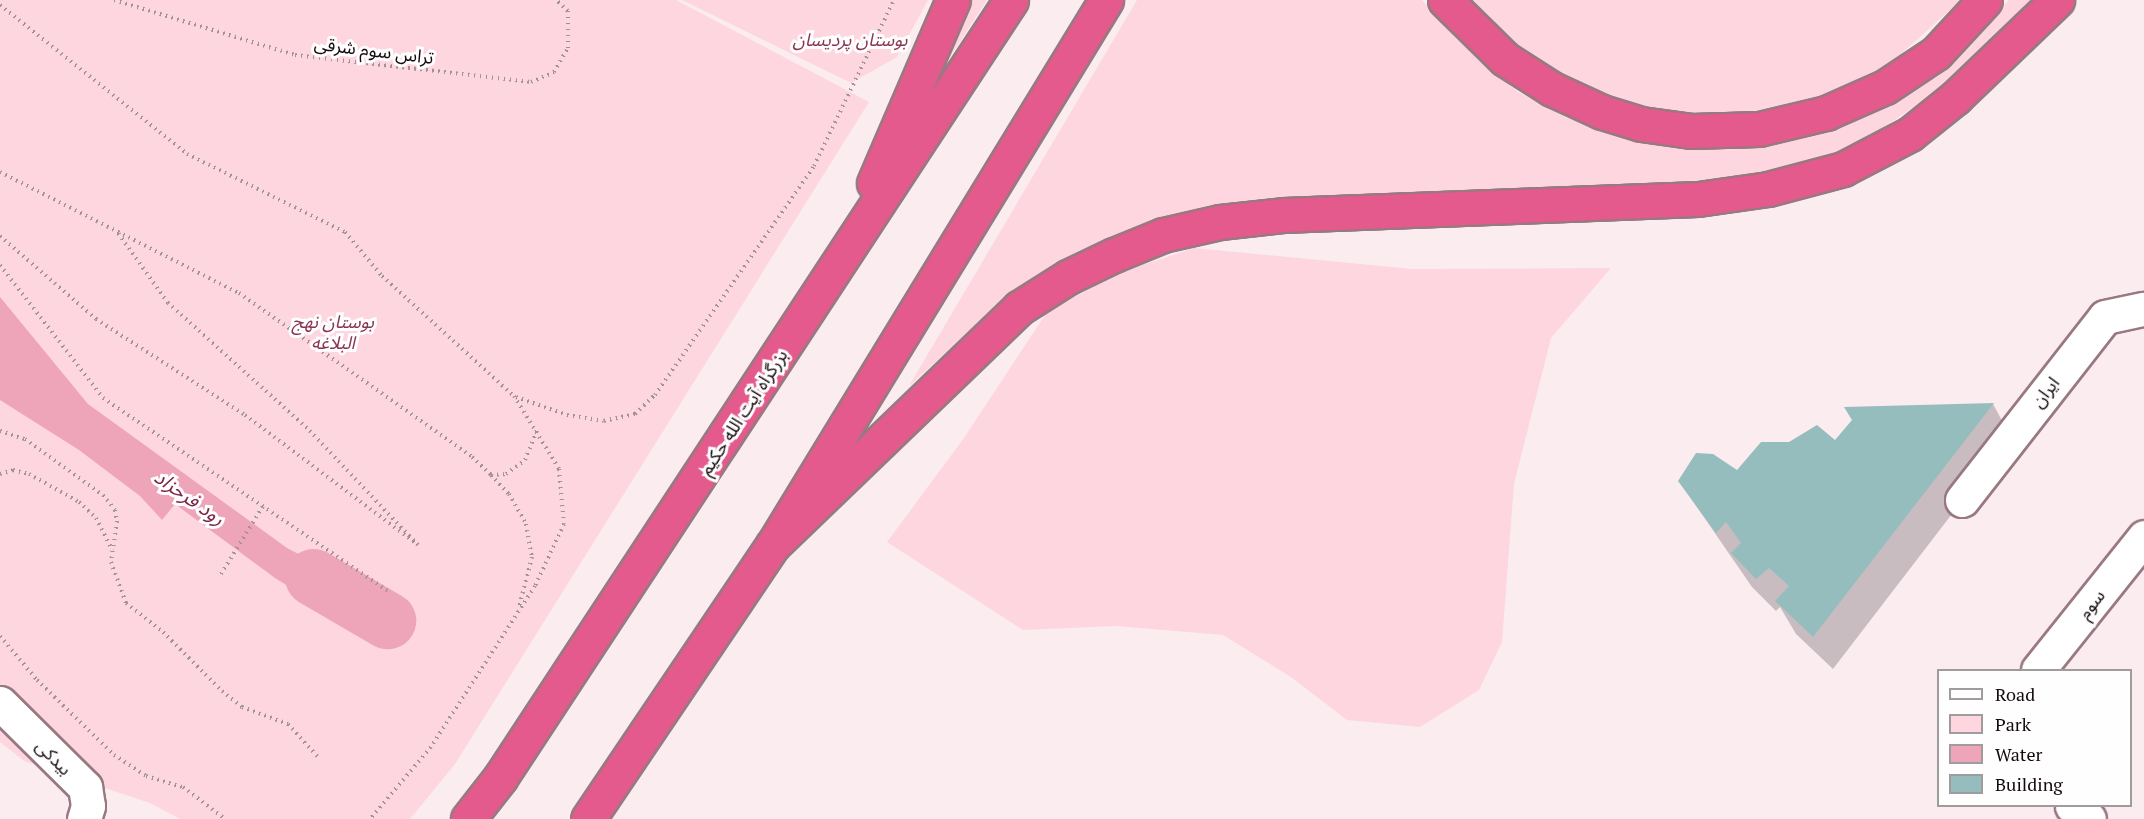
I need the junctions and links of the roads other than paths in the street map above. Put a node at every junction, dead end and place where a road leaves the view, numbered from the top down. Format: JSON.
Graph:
{"nodes":[{"id":1,"x":953,"y":0,"type":"edge"},
{"id":2,"x":1011,"y":0,"type":"edge"},
{"id":3,"x":1106,"y":0,"type":"edge"},
{"id":4,"x":1445,"y":0,"type":"edge"},
{"id":5,"x":1985,"y":0,"type":"edge"},
{"id":6,"x":2057,"y":0,"type":"edge"},
{"id":7,"x":837,"y":270,"type":"junction"},
{"id":8,"x":2144,"y":309,"type":"edge"},
{"id":9,"x":1962,"y":500,"type":"dead end"},
{"id":10,"x":773,"y":545,"type":"junction"},
{"id":11,"x":2142,"y":545,"type":"edge"},
{"id":12,"x":2039,"y":669,"type":"edge"},
{"id":13,"x":0,"y":703,"type":"edge"},
{"id":14,"x":500,"y":778,"type":"junction"},
{"id":15,"x":2073,"y":807,"type":"edge"},
{"id":16,"x":84,"y":819,"type":"edge"},
{"id":17,"x":461,"y":819,"type":"edge"},
{"id":18,"x":468,"y":819,"type":"edge"},
{"id":19,"x":588,"y":819,"type":"edge"},
{"id":20,"x":2089,"y":819,"type":"edge"}],
"edges":[{"from":1,"to":7,"type":"highway"},
{"from":2,"to":7,"type":"highway","name":"بزرگراه آیت الله حکیم"},
{"from":3,"to":10,"type":"highway"},
{"from":4,"to":5,"type":"highway"},
{"from":6,"to":10,"type":"highway"},
{"from":7,"to":14,"type":"highway","name":"بزرگراه آیت الله حکیم"},
{"from":8,"to":9,"type":"street","name":"ایران"},
{"from":10,"to":19,"type":"highway"},
{"from":11,"to":12,"type":"street","name":"سوم"},
{"from":13,"to":16,"type":"street","name":"بیدکی"},
{"from":14,"to":17,"type":"street"},
{"from":14,"to":18,"type":"highway","name":"بزرگراه آیت الله حکیم"},
{"from":15,"to":20,"type":"street"}]}
